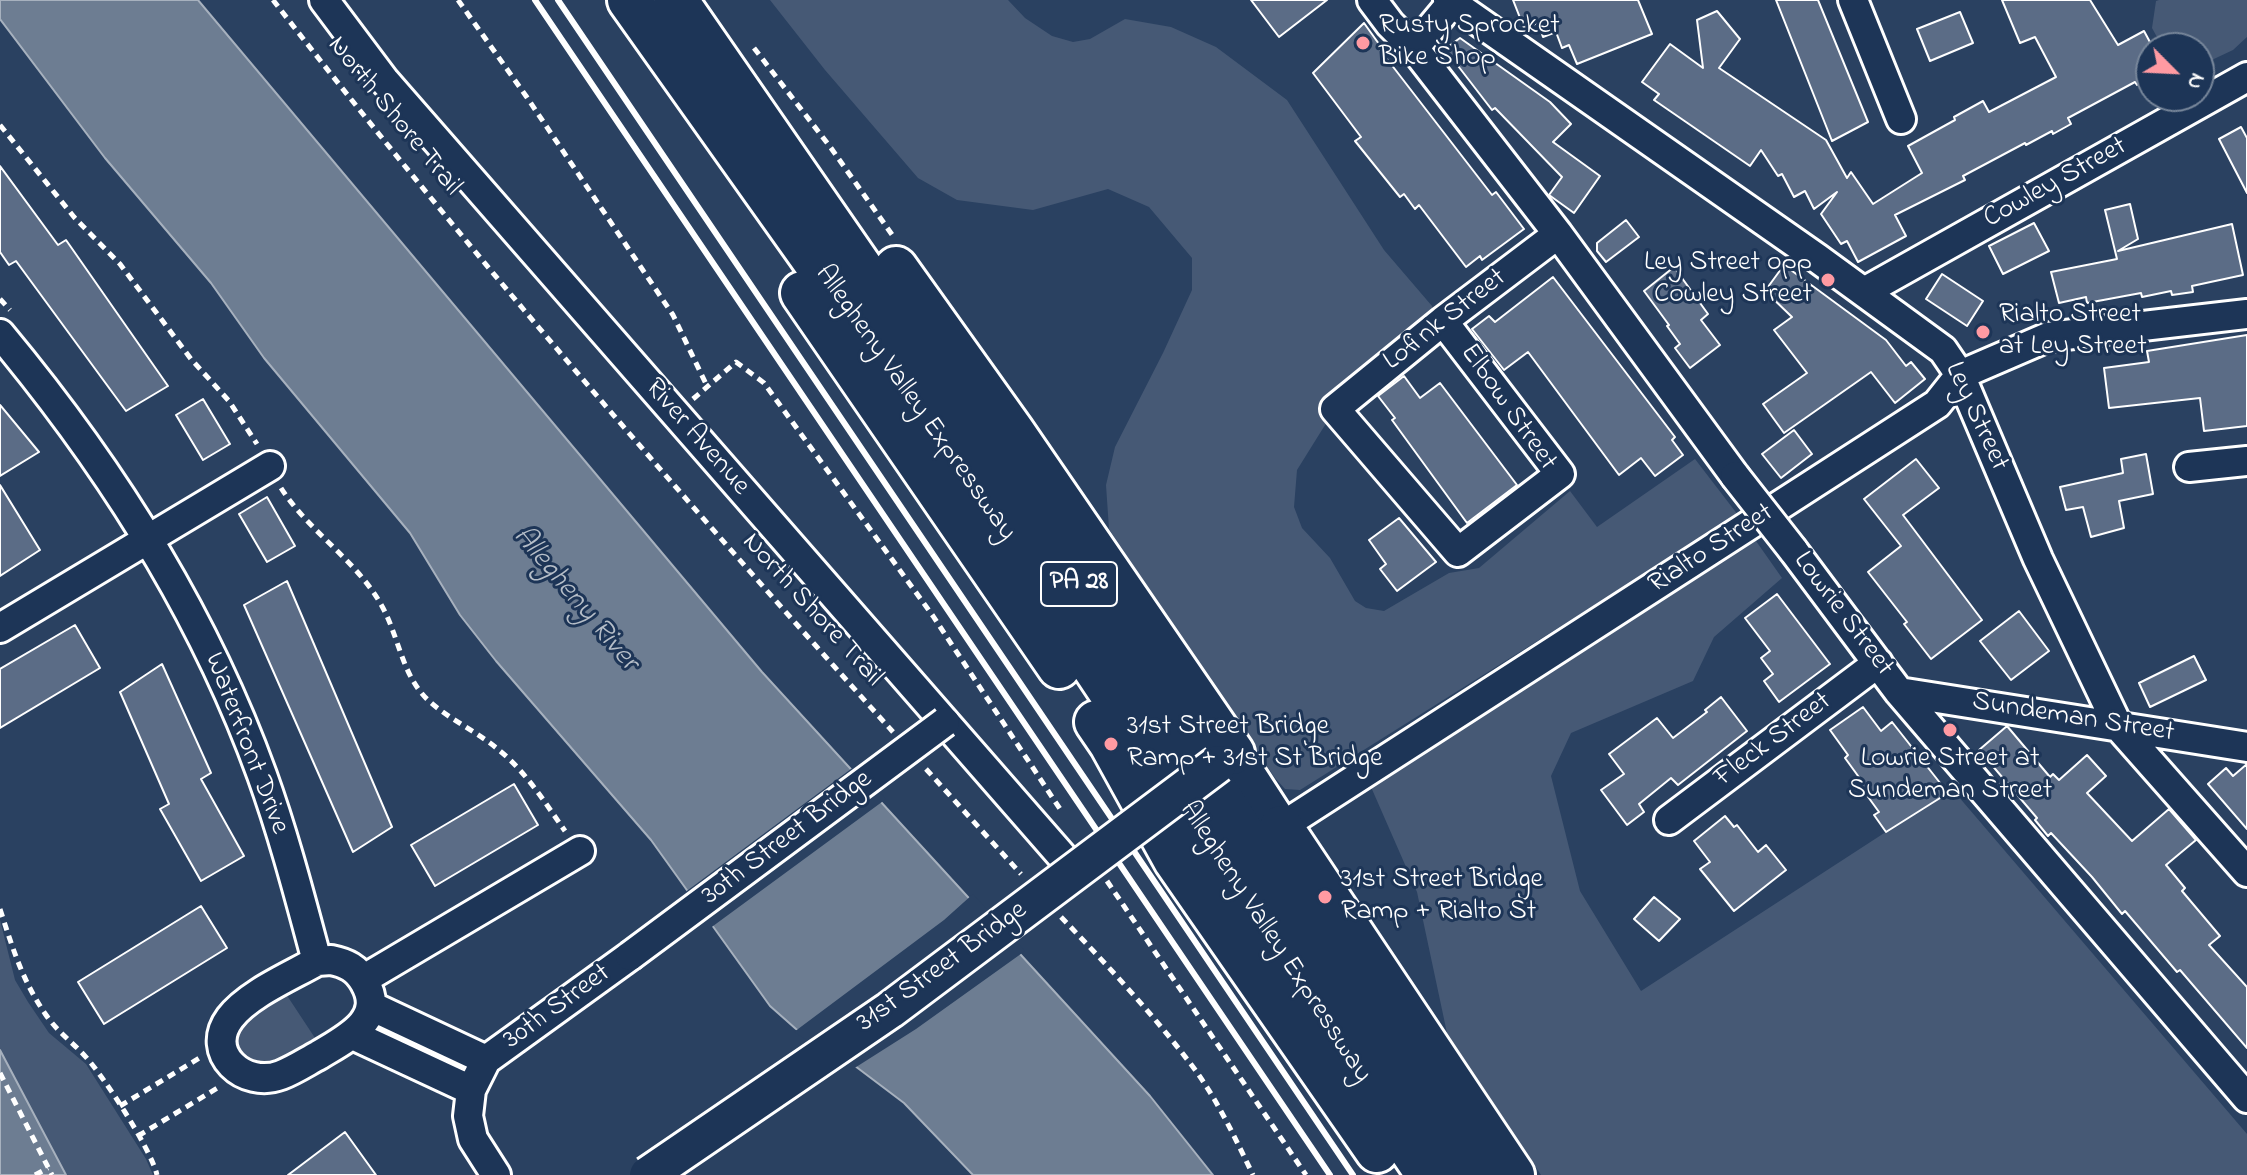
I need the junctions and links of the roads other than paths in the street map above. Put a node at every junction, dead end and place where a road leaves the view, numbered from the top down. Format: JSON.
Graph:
{"nodes":[{"id":1,"x":324,"y":0,"type":"edge"},
{"id":2,"x":628,"y":0,"type":"edge"},
{"id":3,"x":676,"y":0,"type":"edge"},
{"id":4,"x":683,"y":0,"type":"edge"},
{"id":5,"x":1372,"y":0,"type":"edge"},
{"id":6,"x":1853,"y":0,"type":"edge"},
{"id":7,"x":1452,"y":1,"type":"edge"},
{"id":8,"x":1414,"y":48,"type":"junction"},
{"id":9,"x":2247,"y":77,"type":"edge"},
{"id":10,"x":1901,"y":119,"type":"dead end"},
{"id":11,"x":1558,"y":234,"type":"junction"},
{"id":12,"x":1864,"y":292,"type":"junction"},
{"id":13,"x":2247,"y":314,"type":"edge"},
{"id":14,"x":1443,"y":321,"type":"junction"},
{"id":15,"x":0,"y":334,"type":"edge"},
{"id":16,"x":1960,"y":375,"type":"junction"},
{"id":17,"x":1335,"y":409,"type":"joint"},
{"id":18,"x":2247,"y":461,"type":"edge"},
{"id":19,"x":270,"y":466,"type":"road end"},
{"id":20,"x":2189,"y":467,"type":"dead end"},
{"id":21,"x":148,"y":538,"type":"junction"},
{"id":22,"x":0,"y":628,"type":"edge"},
{"id":23,"x":1878,"y":663,"type":"junction"},
{"id":24,"x":1899,"y":692,"type":"junction"},
{"id":25,"x":945,"y":722,"type":"junction"},
{"id":26,"x":2118,"y":726,"type":"junction"},
{"id":27,"x":2247,"y":747,"type":"edge"},
{"id":28,"x":1226,"y":758,"type":"junction"},
{"id":29,"x":1149,"y":813,"type":"junction"},
{"id":30,"x":1669,"y":820,"type":"dead end"},
{"id":31,"x":1281,"y":827,"type":"junction"},
{"id":32,"x":580,"y":851,"type":"road end"},
{"id":33,"x":2247,"y":872,"type":"edge"},
{"id":34,"x":1089,"y":874,"type":"junction"},
{"id":35,"x":630,"y":956,"type":"joint"},
{"id":36,"x":317,"y":961,"type":"junction"},
{"id":37,"x":367,"y":992,"type":"junction"},
{"id":38,"x":353,"y":1035,"type":"junction"},
{"id":39,"x":486,"y":1060,"type":"junction"},
{"id":40,"x":471,"y":1090,"type":"junction"},
{"id":41,"x":2247,"y":1098,"type":"edge"},
{"id":42,"x":496,"y":1175,"type":"edge"},
{"id":43,"x":648,"y":1175,"type":"edge"},
{"id":44,"x":1394,"y":1175,"type":"edge"},
{"id":45,"x":1428,"y":1175,"type":"edge"},
{"id":46,"x":1471,"y":1175,"type":"edge"},
{"id":47,"x":1513,"y":1175,"type":"edge"}],
"edges":[{"from":1,"to":25,"type":"street","name":"River Avenue"},
{"from":2,"to":29,"type":"highway"},
{"from":2,"to":45,"type":"highway","name":"Allegheny Valley Expressway","number":"PA 28"},
{"from":3,"to":46,"type":"highway","name":"Allegheny Valley Expressway","number":"PA 28"},
{"from":4,"to":28,"type":"highway"},
{"from":5,"to":8,"type":"street","name":"Lowrie Street"},
{"from":6,"to":10,"type":"street"},
{"from":7,"to":8,"type":"street"},
{"from":7,"to":12,"type":"street","name":"Ley Street"},
{"from":8,"to":11,"type":"street","name":"Lowrie Street"},
{"from":9,"to":12,"type":"street","name":"Cowley Street"},
{"from":11,"to":14,"type":"street","name":"Lofink Street"},
{"from":11,"to":23,"type":"street","name":"Lowrie Street","bridge":true},
{"from":12,"to":16,"type":"street","name":"Ley Street"},
{"from":13,"to":16,"type":"street","name":"Rialto Street"},
{"from":14,"to":17,"type":"street","name":"Lofink Street"},
{"from":14,"to":17,"type":"street","name":"Elbow Street"},
{"from":15,"to":21,"type":"street","name":"Waterfront Drive"},
{"from":16,"to":26,"type":"street","name":"Ley Street"},
{"from":16,"to":31,"type":"street","name":"Rialto Street"},
{"from":18,"to":20,"type":"street"},
{"from":19,"to":21,"type":"street"},
{"from":21,"to":22,"type":"street"},
{"from":21,"to":36,"type":"street","name":"Waterfront Drive"},
{"from":23,"to":24,"type":"street","name":"Lowrie Street"},
{"from":23,"to":30,"type":"street","name":"Fleck Street"},
{"from":24,"to":26,"type":"street","name":"Sundeman Street"},
{"from":24,"to":41,"type":"street","name":"Lowrie Street"},
{"from":25,"to":34,"type":"street","name":"River Avenue"},
{"from":25,"to":35,"type":"street","name":"30th Street Bridge","bridge":true},
{"from":26,"to":27,"type":"street","name":"Sundeman Street"},
{"from":26,"to":33,"type":"street","name":"Ley Street"},
{"from":28,"to":29,"type":"main road","name":"31st Street Bridge","bridge":true},
{"from":28,"to":31,"type":"main road"},
{"from":29,"to":34,"type":"main road","name":"31st Street Bridge","bridge":true},
{"from":29,"to":44,"type":"highway"},
{"from":31,"to":47,"type":"highway"},
{"from":32,"to":37,"type":"street"},
{"from":34,"to":43,"type":"main road","name":"31st Street Bridge","bridge":true},
{"from":35,"to":39,"type":"street","name":"30th Street"},
{"from":36,"to":37,"type":"street"},
{"from":36,"to":38,"type":"street"},
{"from":37,"to":38,"type":"street"},
{"from":37,"to":39,"type":"street"},
{"from":38,"to":40,"type":"street"},
{"from":39,"to":40,"type":"street"},
{"from":40,"to":42,"type":"street"}]}
